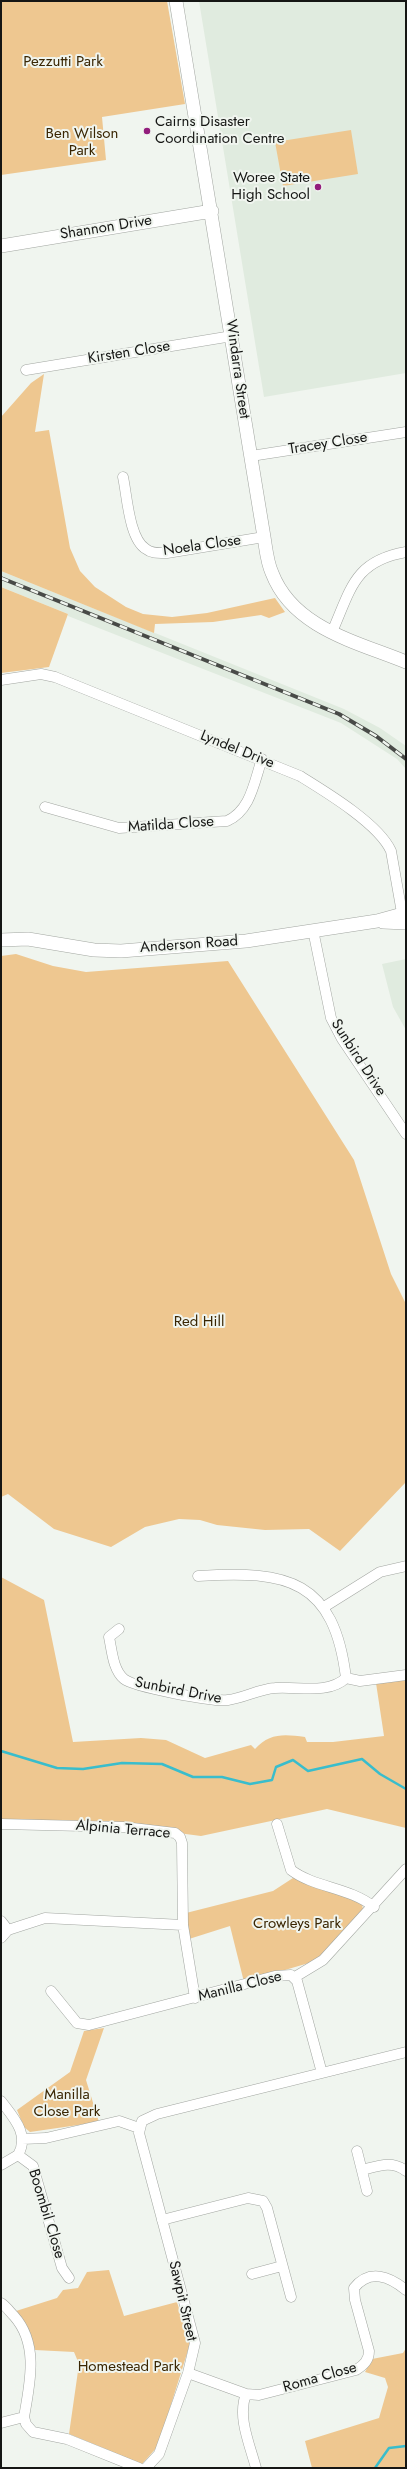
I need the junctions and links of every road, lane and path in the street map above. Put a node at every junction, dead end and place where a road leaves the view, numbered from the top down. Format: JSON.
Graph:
{"nodes":[{"id":1,"x":176,"y":1,"type":"edge"},
{"id":2,"x":212,"y":210,"type":"junction"},
{"id":3,"x":1,"y":246,"type":"edge"},
{"id":4,"x":232,"y":336,"type":"junction"},
{"id":5,"x":26,"y":370,"type":"dead end"},
{"id":6,"x":406,"y":432,"type":"edge"},
{"id":7,"x":251,"y":456,"type":"junction"},
{"id":8,"x":123,"y":477,"type":"dead end"},
{"id":9,"x":264,"y":537,"type":"junction"},
{"id":10,"x":406,"y":552,"type":"edge"},
{"id":11,"x":332,"y":632,"type":"junction"},
{"id":12,"x":406,"y":662,"type":"edge"},
{"id":13,"x":1,"y":680,"type":"edge"},
{"id":14,"x":262,"y":759,"type":"junction"},
{"id":15,"x":45,"y":807,"type":"dead end"},
{"id":16,"x":404,"y":918,"type":"edge"},
{"id":17,"x":314,"y":930,"type":"junction"},
{"id":18,"x":1,"y":940,"type":"edge"},
{"id":19,"x":406,"y":1134,"type":"edge"},
{"id":20,"x":406,"y":1566,"type":"edge"},
{"id":21,"x":198,"y":1576,"type":"dead end"},
{"id":22,"x":324,"y":1607,"type":"junction"},
{"id":23,"x":119,"y":1628,"type":"dead end"},
{"id":24,"x":406,"y":1675,"type":"edge"},
{"id":25,"x":346,"y":1678,"type":"junction"},
{"id":26,"x":1,"y":1824,"type":"edge"},
{"id":27,"x":277,"y":1824,"type":"dead end"},
{"id":28,"x":406,"y":1869,"type":"edge"},
{"id":29,"x":374,"y":1907,"type":"junction"},
{"id":30,"x":1,"y":1921,"type":"edge"},
{"id":31,"x":183,"y":1925,"type":"junction"},
{"id":32,"x":4,"y":1934,"type":"edge"},
{"id":33,"x":295,"y":1977,"type":"junction"},
{"id":34,"x":51,"y":1991,"type":"dead end"},
{"id":35,"x":195,"y":1998,"type":"junction"},
{"id":36,"x":405,"y":2051,"type":"edge"},
{"id":37,"x":322,"y":2072,"type":"junction"},
{"id":38,"x":1,"y":2101,"type":"edge"},
{"id":39,"x":139,"y":2128,"type":"junction"},
{"id":40,"x":22,"y":2139,"type":"junction"},
{"id":41,"x":356,"y":2151,"type":"dead end"},
{"id":42,"x":18,"y":2155,"type":"junction"},
{"id":43,"x":1,"y":2165,"type":"edge"},
{"id":44,"x":362,"y":2170,"type":"junction"},
{"id":45,"x":406,"y":2171,"type":"edge"},
{"id":46,"x":367,"y":2191,"type":"dead end"},
{"id":47,"x":162,"y":2220,"type":"junction"},
{"id":48,"x":282,"y":2266,"type":"junction"},
{"id":49,"x":252,"y":2274,"type":"dead end"},
{"id":50,"x":69,"y":2278,"type":"dead end"},
{"id":51,"x":406,"y":2290,"type":"edge"},
{"id":52,"x":290,"y":2297,"type":"dead end"},
{"id":53,"x":1,"y":2303,"type":"edge"},
{"id":54,"x":188,"y":2373,"type":"junction"},
{"id":55,"x":246,"y":2394,"type":"junction"},
{"id":56,"x":24,"y":2417,"type":"junction"},
{"id":57,"x":1,"y":2423,"type":"edge"},
{"id":58,"x":139,"y":2468,"type":"edge"},
{"id":59,"x":146,"y":2468,"type":"edge"},
{"id":60,"x":256,"y":2468,"type":"edge"}],
"edges":[{"from":1,"to":2,"type":"street","name":"Windarra Street"},
{"from":2,"to":3,"type":"street","name":"Shannon Drive"},
{"from":2,"to":4,"type":"street","name":"Windarra Street"},
{"from":4,"to":5,"type":"street","name":"Kirsten Close"},
{"from":4,"to":7,"type":"street","name":"Windarra Street"},
{"from":6,"to":7,"type":"street","name":"Tracey Close"},
{"from":7,"to":9,"type":"street","name":"Windarra Street"},
{"from":8,"to":9,"type":"street","name":"Noela Close"},
{"from":9,"to":11,"type":"street","name":"Windarra Street"},
{"from":10,"to":11,"type":"street"},
{"from":11,"to":12,"type":"street","name":"Windarra Street"},
{"from":13,"to":14,"type":"street","name":"Lyndel Drive"},
{"from":14,"to":15,"type":"street","name":"Matilda Close"},
{"from":14,"to":16,"type":"street","name":"Lyndel Drive"},
{"from":16,"to":17,"type":"street","name":"Anderson Road"},
{"from":17,"to":18,"type":"street","name":"Anderson Road"},
{"from":17,"to":19,"type":"street","name":"Sunbird Drive"},
{"from":20,"to":22,"type":"street"},
{"from":21,"to":22,"type":"street"},
{"from":22,"to":25,"type":"street"},
{"from":23,"to":25,"type":"street","name":"Sunbird Drive"},
{"from":24,"to":25,"type":"street"},
{"from":26,"to":31,"type":"street","name":"Alpinia Terrace"},
{"from":27,"to":29,"type":"street"},
{"from":28,"to":29,"type":"street"},
{"from":29,"to":33,"type":"street"},
{"from":30,"to":32,"type":"street"},
{"from":31,"to":32,"type":"street"},
{"from":31,"to":35,"type":"street","name":"Alpinia Terrace"},
{"from":33,"to":35,"type":"street","name":"Manilla Close"},
{"from":33,"to":37,"type":"street","name":"Manilla Close"},
{"from":34,"to":35,"type":"street","name":"Manilla Close"},
{"from":36,"to":37,"type":"street"},
{"from":37,"to":39,"type":"street"},
{"from":38,"to":40,"type":"street"},
{"from":39,"to":40,"type":"street"},
{"from":39,"to":47,"type":"street","name":"Sawpit Street"},
{"from":40,"to":42,"type":"street"},
{"from":41,"to":44,"type":"street"},
{"from":42,"to":43,"type":"street"},
{"from":42,"to":50,"type":"street","name":"Boombil Close"},
{"from":44,"to":45,"type":"street"},
{"from":44,"to":46,"type":"street"},
{"from":47,"to":48,"type":"street"},
{"from":47,"to":54,"type":"street","name":"Sawpit Street"},
{"from":48,"to":49,"type":"street"},
{"from":48,"to":52,"type":"street"},
{"from":51,"to":55,"type":"street","name":"Roma Close"},
{"from":53,"to":56,"type":"street"},
{"from":54,"to":55,"type":"street","name":"Roma Close"},
{"from":54,"to":59,"type":"street","name":"Sawpit Street"},
{"from":55,"to":60,"type":"street"},
{"from":56,"to":57,"type":"street"},
{"from":56,"to":58,"type":"street"}]}
